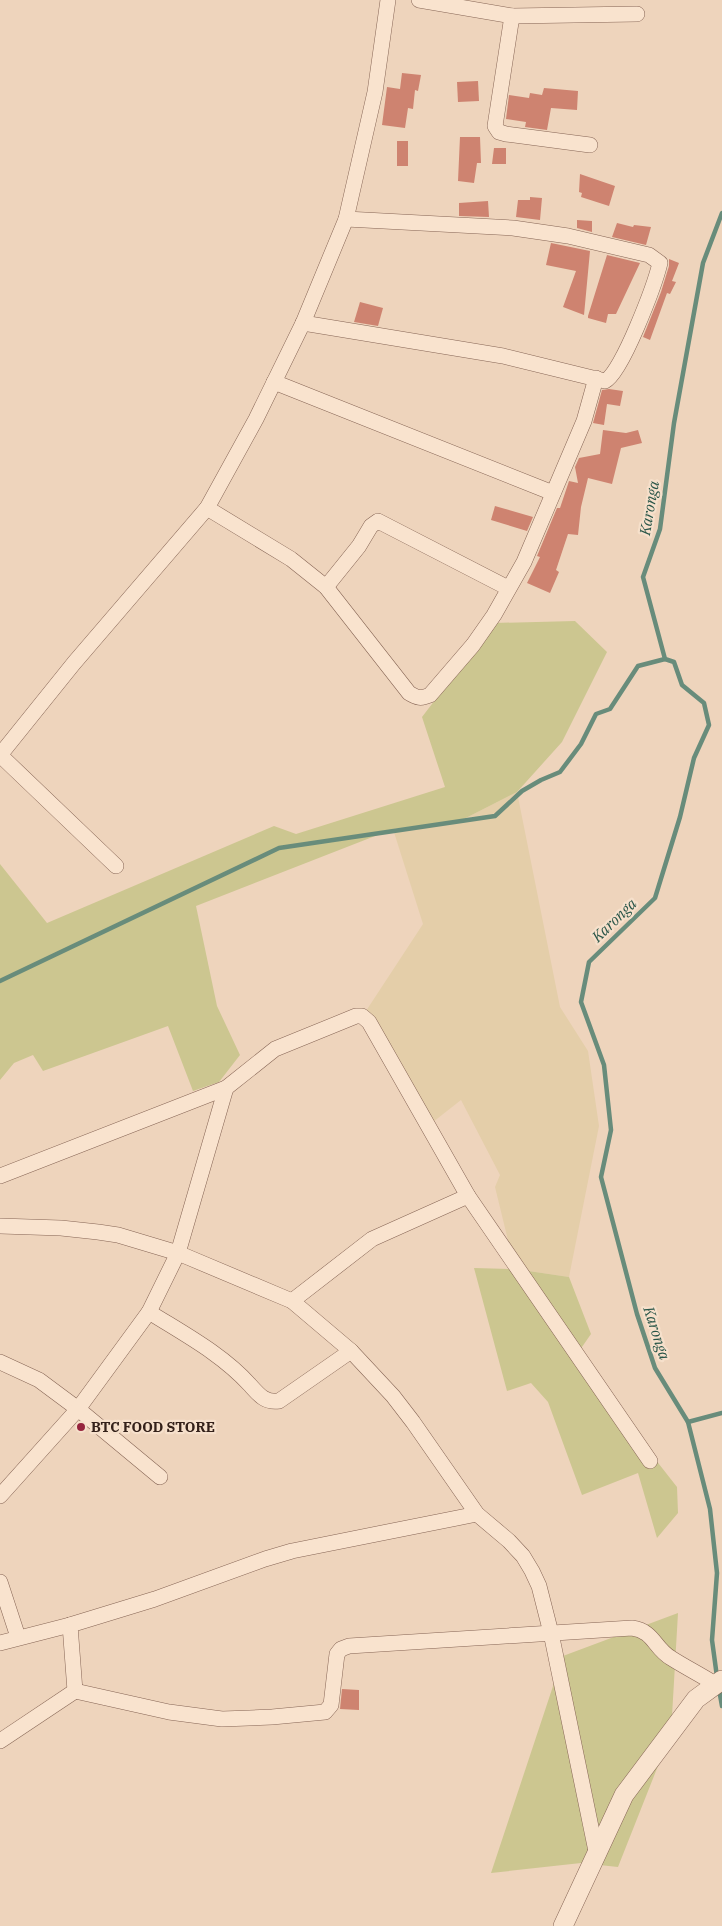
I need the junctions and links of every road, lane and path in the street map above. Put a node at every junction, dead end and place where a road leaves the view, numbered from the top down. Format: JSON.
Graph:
{"nodes":[{"id":1,"x":388,"y":0,"type":"edge"},
{"id":2,"x":419,"y":0,"type":"edge"},
{"id":3,"x":553,"y":8,"type":"edge"},
{"id":4,"x":637,"y":14,"type":"dead end"},
{"id":5,"x":512,"y":16,"type":"junction"},
{"id":6,"x":590,"y":145,"type":"dead end"},
{"id":7,"x":346,"y":219,"type":"junction"},
{"id":8,"x":303,"y":323,"type":"junction"},
{"id":9,"x":596,"y":378,"type":"junction"},
{"id":10,"x":274,"y":382,"type":"junction"},
{"id":11,"x":552,"y":493,"type":"junction"},
{"id":12,"x":207,"y":508,"type":"junction"},
{"id":13,"x":326,"y":587,"type":"junction"},
{"id":14,"x":508,"y":588,"type":"junction"},
{"id":15,"x":0,"y":755,"type":"edge"},
{"id":16,"x":116,"y":866,"type":"dead end"},
{"id":17,"x":226,"y":1088,"type":"junction"},
{"id":18,"x":0,"y":1176,"type":"edge"},
{"id":19,"x":468,"y":1196,"type":"junction"},
{"id":20,"x":0,"y":1226,"type":"edge"},
{"id":21,"x":178,"y":1253,"type":"junction"},
{"id":22,"x":292,"y":1301,"type":"junction"},
{"id":23,"x":149,"y":1312,"type":"junction"},
{"id":24,"x":350,"y":1351,"type":"junction"},
{"id":25,"x":0,"y":1362,"type":"edge"},
{"id":26,"x":78,"y":1409,"type":"junction"},
{"id":27,"x":650,"y":1461,"type":"dead end"},
{"id":28,"x":160,"y":1477,"type":"dead end"},
{"id":29,"x":0,"y":1496,"type":"edge"},
{"id":30,"x":477,"y":1514,"type":"junction"},
{"id":31,"x":0,"y":1582,"type":"edge"},
{"id":32,"x":70,"y":1625,"type":"junction"},
{"id":33,"x":551,"y":1633,"type":"junction"},
{"id":34,"x":18,"y":1637,"type":"junction"},
{"id":35,"x":0,"y":1643,"type":"edge"},
{"id":36,"x":719,"y":1682,"type":"edge"},
{"id":37,"x":76,"y":1691,"type":"junction"},
{"id":38,"x":0,"y":1741,"type":"edge"},
{"id":39,"x":597,"y":1856,"type":"junction"},
{"id":40,"x":563,"y":1926,"type":"edge"}],
"edges":[{"from":1,"to":7,"type":"street"},
{"from":2,"to":5,"type":"street"},
{"from":3,"to":4,"type":"street"},
{"from":3,"to":5,"type":"street"},
{"from":5,"to":6,"type":"street"},
{"from":7,"to":8,"type":"street"},
{"from":7,"to":9,"type":"street"},
{"from":8,"to":9,"type":"street"},
{"from":8,"to":10,"type":"street"},
{"from":9,"to":11,"type":"street"},
{"from":10,"to":11,"type":"street"},
{"from":10,"to":12,"type":"street"},
{"from":11,"to":14,"type":"street"},
{"from":12,"to":13,"type":"street"},
{"from":12,"to":15,"type":"street"},
{"from":13,"to":14,"type":"street"},
{"from":13,"to":14,"type":"street"},
{"from":15,"to":16,"type":"street"},
{"from":17,"to":18,"type":"street"},
{"from":17,"to":19,"type":"street"},
{"from":17,"to":21,"type":"street"},
{"from":19,"to":22,"type":"street"},
{"from":19,"to":27,"type":"street"},
{"from":20,"to":21,"type":"street"},
{"from":21,"to":22,"type":"street"},
{"from":21,"to":23,"type":"street"},
{"from":22,"to":24,"type":"street"},
{"from":23,"to":24,"type":"street"},
{"from":23,"to":26,"type":"street"},
{"from":24,"to":30,"type":"street"},
{"from":25,"to":26,"type":"street"},
{"from":26,"to":28,"type":"street"},
{"from":26,"to":29,"type":"street"},
{"from":30,"to":32,"type":"street"},
{"from":30,"to":33,"type":"street"},
{"from":31,"to":34,"type":"street"},
{"from":32,"to":34,"type":"street"},
{"from":32,"to":37,"type":"street"},
{"from":33,"to":36,"type":"street"},
{"from":33,"to":37,"type":"street"},
{"from":33,"to":39,"type":"street"},
{"from":34,"to":35,"type":"street"},
{"from":36,"to":39,"type":"street"},
{"from":37,"to":38,"type":"street"},
{"from":39,"to":40,"type":"street"}]}
